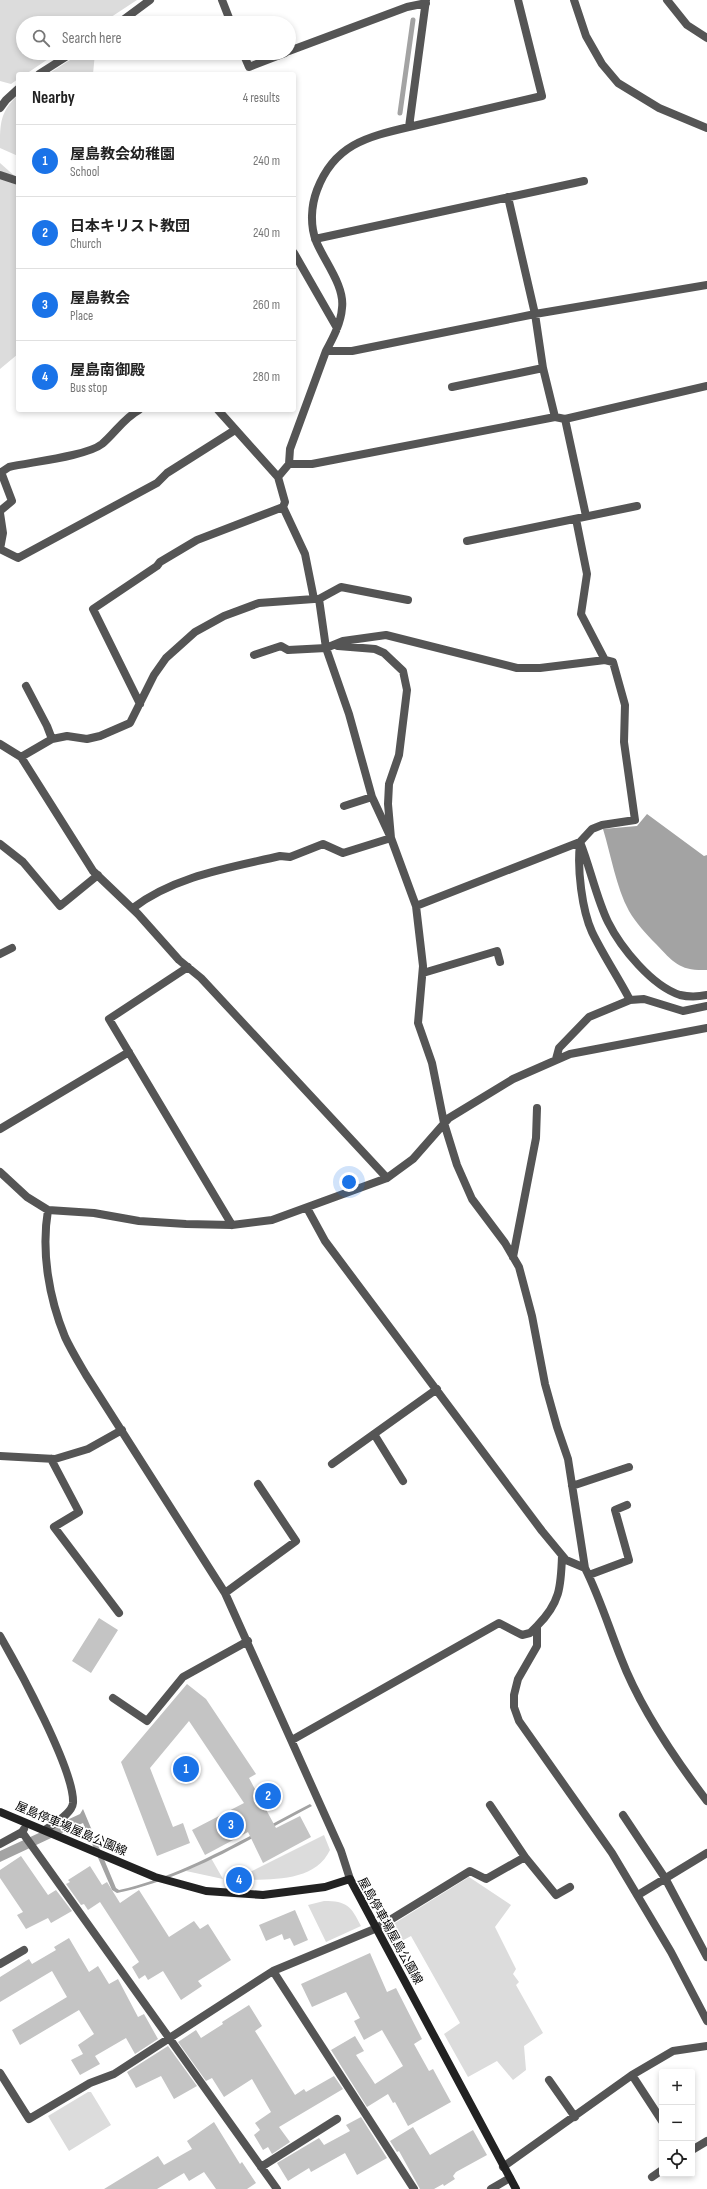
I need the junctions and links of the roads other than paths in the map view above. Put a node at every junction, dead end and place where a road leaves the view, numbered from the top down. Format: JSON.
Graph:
{"nodes":[{"id":1,"x":150,"y":0,"type":"edge"},
{"id":2,"x":222,"y":0,"type":"edge"},
{"id":3,"x":518,"y":0,"type":"edge"},
{"id":4,"x":574,"y":0,"type":"edge"},
{"id":5,"x":667,"y":0,"type":"edge"},
{"id":6,"x":426,"y":2,"type":"edge"},
{"id":7,"x":128,"y":16,"type":"edge"},
{"id":8,"x":228,"y":16,"type":"edge"},
{"id":9,"x":707,"y":38,"type":"edge"},
{"id":10,"x":296,"y":49,"type":"edge"},
{"id":11,"x":61,"y":60,"type":"edge"},
{"id":12,"x":246,"y":60,"type":"edge"},
{"id":13,"x":266,"y":60,"type":"edge"},
{"id":14,"x":42,"y":72,"type":"edge"},
{"id":15,"x":16,"y":91,"type":"edge"},
{"id":16,"x":0,"y":108,"type":"edge"},
{"id":17,"x":409,"y":127,"type":"junction"},
{"id":18,"x":707,"y":128,"type":"edge"},
{"id":19,"x":0,"y":175,"type":"edge"},
{"id":20,"x":16,"y":180,"type":"edge"},
{"id":21,"x":584,"y":181,"type":"dead end"},
{"id":22,"x":508,"y":197,"type":"junction"},
{"id":23,"x":315,"y":239,"type":"junction"},
{"id":24,"x":296,"y":257,"type":"edge"},
{"id":25,"x":707,"y":285,"type":"edge"},
{"id":26,"x":535,"y":314,"type":"junction"},
{"id":27,"x":337,"y":328,"type":"junction"},
{"id":28,"x":326,"y":351,"type":"junction"},
{"id":29,"x":544,"y":368,"type":"junction"},
{"id":30,"x":707,"y":386,"type":"edge"},
{"id":31,"x":452,"y":387,"type":"dead end"},
{"id":32,"x":136,"y":412,"type":"edge"},
{"id":33,"x":220,"y":412,"type":"edge"},
{"id":34,"x":555,"y":417,"type":"junction"},
{"id":35,"x":565,"y":419,"type":"junction"},
{"id":36,"x":235,"y":430,"type":"junction"},
{"id":37,"x":289,"y":464,"type":"junction"},
{"id":38,"x":1,"y":473,"type":"edge"},
{"id":39,"x":278,"y":476,"type":"junction"},
{"id":40,"x":637,"y":506,"type":"dead end"},
{"id":41,"x":283,"y":507,"type":"junction"},
{"id":42,"x":0,"y":512,"type":"edge"},
{"id":43,"x":586,"y":516,"type":"junction"},
{"id":44,"x":576,"y":519,"type":"junction"},
{"id":45,"x":467,"y":541,"type":"dead end"},
{"id":46,"x":0,"y":549,"type":"edge"},
{"id":47,"x":316,"y":599,"type":"junction"},
{"id":48,"x":408,"y":600,"type":"dead end"},
{"id":49,"x":329,"y":647,"type":"junction"},
{"id":50,"x":254,"y":655,"type":"dead end"},
{"id":51,"x":605,"y":660,"type":"junction"},
{"id":52,"x":26,"y":686,"type":"dead end"},
{"id":53,"x":140,"y":704,"type":"junction"},
{"id":54,"x":52,"y":739,"type":"junction"},
{"id":55,"x":0,"y":744,"type":"edge"},
{"id":56,"x":21,"y":757,"type":"junction"},
{"id":57,"x":372,"y":797,"type":"junction"},
{"id":58,"x":344,"y":806,"type":"dead end"},
{"id":59,"x":391,"y":838,"type":"junction"},
{"id":60,"x":580,"y":842,"type":"junction"},
{"id":61,"x":0,"y":844,"type":"edge"},
{"id":62,"x":98,"y":875,"type":"junction"},
{"id":63,"x":416,"y":906,"type":"junction"},
{"id":64,"x":133,"y":908,"type":"junction"},
{"id":65,"x":12,"y":948,"type":"dead end"},
{"id":66,"x":0,"y":954,"type":"edge"},
{"id":67,"x":500,"y":962,"type":"dead end"},
{"id":68,"x":188,"y":968,"type":"junction"},
{"id":69,"x":423,"y":973,"type":"junction"},
{"id":70,"x":707,"y":995,"type":"edge"},
{"id":71,"x":630,"y":1000,"type":"junction"},
{"id":72,"x":707,"y":1006,"type":"edge"},
{"id":73,"x":707,"y":1028,"type":"edge"},
{"id":74,"x":129,"y":1052,"type":"junction"},
{"id":75,"x":556,"y":1059,"type":"junction"},
{"id":76,"x":537,"y":1108,"type":"dead end"},
{"id":77,"x":444,"y":1123,"type":"junction"},
{"id":78,"x":0,"y":1129,"type":"edge"},
{"id":79,"x":0,"y":1172,"type":"edge"},
{"id":80,"x":387,"y":1178,"type":"junction"},
{"id":81,"x":307,"y":1208,"type":"junction"},
{"id":82,"x":48,"y":1210,"type":"junction"},
{"id":83,"x":232,"y":1225,"type":"junction"},
{"id":84,"x":513,"y":1258,"type":"junction"},
{"id":85,"x":437,"y":1389,"type":"junction"},
{"id":86,"x":122,"y":1430,"type":"junction"},
{"id":87,"x":374,"y":1434,"type":"junction"},
{"id":88,"x":0,"y":1456,"type":"edge"},
{"id":89,"x":51,"y":1459,"type":"junction"},
{"id":90,"x":332,"y":1464,"type":"dead end"},
{"id":91,"x":630,"y":1467,"type":"dead end"},
{"id":92,"x":403,"y":1481,"type":"dead end"},
{"id":93,"x":258,"y":1484,"type":"dead end"},
{"id":94,"x":572,"y":1486,"type":"junction"},
{"id":95,"x":628,"y":1505,"type":"dead end"},
{"id":96,"x":562,"y":1556,"type":"junction"},
{"id":97,"x":587,"y":1571,"type":"junction"},
{"id":98,"x":225,"y":1593,"type":"junction"},
{"id":99,"x":119,"y":1613,"type":"dead end"},
{"id":100,"x":538,"y":1626,"type":"junction"},
{"id":101,"x":0,"y":1636,"type":"edge"},
{"id":102,"x":248,"y":1641,"type":"junction"},
{"id":103,"x":113,"y":1698,"type":"dead end"},
{"id":104,"x":292,"y":1740,"type":"junction"},
{"id":105,"x":707,"y":1801,"type":"edge"},
{"id":106,"x":490,"y":1805,"type":"dead end"},
{"id":107,"x":0,"y":1812,"type":"edge"},
{"id":108,"x":623,"y":1815,"type":"dead end"},
{"id":109,"x":27,"y":1824,"type":"junction"},
{"id":110,"x":45,"y":1830,"type":"junction"},
{"id":111,"x":22,"y":1832,"type":"junction"},
{"id":112,"x":0,"y":1844,"type":"edge"},
{"id":113,"x":707,"y":1853,"type":"edge"},
{"id":114,"x":526,"y":1857,"type":"junction"},
{"id":115,"x":665,"y":1878,"type":"junction"},
{"id":116,"x":350,"y":1879,"type":"junction"},
{"id":117,"x":570,"y":1886,"type":"dead end"},
{"id":118,"x":638,"y":1895,"type":"junction"},
{"id":119,"x":377,"y":1928,"type":"junction"},
{"id":120,"x":24,"y":1950,"type":"dead end"},
{"id":121,"x":707,"y":1957,"type":"edge"},
{"id":122,"x":0,"y":1964,"type":"edge"},
{"id":123,"x":273,"y":1971,"type":"junction"},
{"id":124,"x":707,"y":2021,"type":"edge"},
{"id":125,"x":169,"y":2039,"type":"junction"},
{"id":126,"x":707,"y":2046,"type":"edge"},
{"id":127,"x":0,"y":2073,"type":"edge"},
{"id":128,"x":632,"y":2075,"type":"junction"},
{"id":129,"x":549,"y":2080,"type":"dead end"},
{"id":130,"x":659,"y":2116,"type":"edge"},
{"id":131,"x":575,"y":2117,"type":"junction"},
{"id":132,"x":336,"y":2119,"type":"dead end"},
{"id":133,"x":707,"y":2140,"type":"edge"},
{"id":134,"x":695,"y":2148,"type":"edge"},
{"id":135,"x":261,"y":2167,"type":"junction"},
{"id":136,"x":503,"y":2167,"type":"junction"},
{"id":137,"x":659,"y":2172,"type":"edge"},
{"id":138,"x":652,"y":2177,"type":"dead end"},
{"id":139,"x":510,"y":2178,"type":"junction"},
{"id":140,"x":277,"y":2189,"type":"edge"},
{"id":141,"x":414,"y":2189,"type":"edge"},
{"id":142,"x":490,"y":2189,"type":"edge"},
{"id":143,"x":516,"y":2189,"type":"edge"}],
"edges":[{"from":1,"to":7,"type":"street"},
{"from":2,"to":8,"type":"street"},
{"from":3,"to":17,"type":"street"},
{"from":4,"to":18,"type":"street"},
{"from":5,"to":9,"type":"street"},
{"from":6,"to":10,"type":"street"},
{"from":6,"to":17,"type":"street"},
{"from":11,"to":14,"type":"street"},
{"from":12,"to":13,"type":"street"},
{"from":15,"to":16,"type":"street"},
{"from":17,"to":23,"type":"street"},
{"from":19,"to":20,"type":"street"},
{"from":21,"to":22,"type":"street"},
{"from":22,"to":23,"type":"street"},
{"from":22,"to":26,"type":"street"},
{"from":23,"to":27,"type":"street"},
{"from":24,"to":27,"type":"street"},
{"from":25,"to":26,"type":"street"},
{"from":26,"to":28,"type":"street"},
{"from":26,"to":29,"type":"street"},
{"from":27,"to":28,"type":"street"},
{"from":28,"to":37,"type":"street"},
{"from":29,"to":31,"type":"street"},
{"from":29,"to":34,"type":"street"},
{"from":30,"to":35,"type":"street"},
{"from":32,"to":38,"type":"street"},
{"from":33,"to":36,"type":"street"},
{"from":34,"to":35,"type":"street"},
{"from":34,"to":37,"type":"street"},
{"from":35,"to":43,"type":"street"},
{"from":36,"to":39,"type":"street"},
{"from":36,"to":46,"type":"street"},
{"from":37,"to":39,"type":"street"},
{"from":38,"to":42,"type":"street"},
{"from":39,"to":41,"type":"street"},
{"from":40,"to":43,"type":"street"},
{"from":41,"to":47,"type":"street"},
{"from":41,"to":53,"type":"street"},
{"from":42,"to":46,"type":"street"},
{"from":43,"to":44,"type":"street"},
{"from":44,"to":45,"type":"street"},
{"from":44,"to":51,"type":"street"},
{"from":47,"to":48,"type":"street"},
{"from":47,"to":49,"type":"street"},
{"from":47,"to":53,"type":"street"},
{"from":49,"to":50,"type":"street"},
{"from":49,"to":51,"type":"street"},
{"from":49,"to":57,"type":"street"},
{"from":49,"to":59,"type":"street"},
{"from":51,"to":60,"type":"street"},
{"from":52,"to":54,"type":"street"},
{"from":53,"to":54,"type":"street"},
{"from":54,"to":56,"type":"street"},
{"from":55,"to":56,"type":"street"},
{"from":56,"to":62,"type":"street"},
{"from":57,"to":58,"type":"street"},
{"from":57,"to":59,"type":"street"},
{"from":59,"to":63,"type":"street"},
{"from":59,"to":64,"type":"street"},
{"from":60,"to":63,"type":"street"},
{"from":60,"to":70,"type":"street"},
{"from":60,"to":71,"type":"street"},
{"from":61,"to":62,"type":"street"},
{"from":62,"to":64,"type":"street"},
{"from":63,"to":69,"type":"street"},
{"from":64,"to":68,"type":"street"},
{"from":65,"to":66,"type":"street"},
{"from":67,"to":69,"type":"street"},
{"from":68,"to":74,"type":"street"},
{"from":68,"to":80,"type":"street"},
{"from":69,"to":77,"type":"street"},
{"from":71,"to":72,"type":"street"},
{"from":71,"to":75,"type":"street"},
{"from":73,"to":75,"type":"street"},
{"from":74,"to":78,"type":"street"},
{"from":74,"to":83,"type":"street"},
{"from":75,"to":77,"type":"street"},
{"from":76,"to":84,"type":"street"},
{"from":77,"to":80,"type":"street"},
{"from":77,"to":84,"type":"street"},
{"from":79,"to":82,"type":"street"},
{"from":80,"to":81,"type":"street"},
{"from":81,"to":83,"type":"street"},
{"from":81,"to":85,"type":"street"},
{"from":82,"to":83,"type":"street"},
{"from":82,"to":86,"type":"street"},
{"from":84,"to":94,"type":"street"},
{"from":85,"to":87,"type":"street"},
{"from":85,"to":96,"type":"street"},
{"from":86,"to":89,"type":"street"},
{"from":86,"to":98,"type":"street"},
{"from":87,"to":90,"type":"street"},
{"from":87,"to":92,"type":"street"},
{"from":88,"to":89,"type":"street"},
{"from":89,"to":99,"type":"street"},
{"from":91,"to":94,"type":"street"},
{"from":93,"to":98,"type":"street"},
{"from":94,"to":97,"type":"street"},
{"from":95,"to":97,"type":"street"},
{"from":96,"to":97,"type":"street"},
{"from":96,"to":100,"type":"street"},
{"from":97,"to":105,"type":"street"},
{"from":98,"to":102,"type":"street"},
{"from":100,"to":104,"type":"street"},
{"from":100,"to":118,"type":"street"},
{"from":101,"to":110,"type":"street"},
{"from":102,"to":103,"type":"street"},
{"from":102,"to":104,"type":"street"},
{"from":104,"to":116,"type":"street"},
{"from":106,"to":114,"type":"street"},
{"from":107,"to":109,"type":"main road","name":"屋島停車場屋島公園線"},
{"from":108,"to":115,"type":"street"},
{"from":109,"to":110,"type":"main road","name":"屋島停車場屋島公園線"},
{"from":109,"to":111,"type":"street"},
{"from":110,"to":116,"type":"main road","name":"屋島停車場屋島公園線"},
{"from":111,"to":112,"type":"street"},
{"from":111,"to":125,"type":"street"},
{"from":113,"to":115,"type":"street"},
{"from":114,"to":117,"type":"street"},
{"from":114,"to":119,"type":"street"},
{"from":115,"to":118,"type":"street"},
{"from":115,"to":121,"type":"street"},
{"from":116,"to":119,"type":"main road","name":"屋島停車場屋島公園線"},
{"from":118,"to":124,"type":"street"},
{"from":119,"to":123,"type":"street"},
{"from":119,"to":136,"type":"main road","name":"屋島停車場屋島公園線"},
{"from":120,"to":122,"type":"street"},
{"from":123,"to":125,"type":"street"},
{"from":123,"to":141,"type":"street"},
{"from":125,"to":127,"type":"street"},
{"from":125,"to":135,"type":"street"},
{"from":126,"to":128,"type":"street"},
{"from":128,"to":130,"type":"street"},
{"from":128,"to":131,"type":"street"},
{"from":129,"to":131,"type":"street"},
{"from":131,"to":136,"type":"street"},
{"from":132,"to":135,"type":"street"},
{"from":133,"to":134,"type":"street"},
{"from":135,"to":140,"type":"street"},
{"from":136,"to":139,"type":"main road","name":"屋島停車場屋島公園線"},
{"from":137,"to":138,"type":"street"},
{"from":139,"to":142,"type":"street"},
{"from":139,"to":143,"type":"main road","name":"屋島停車場屋島公園線"}]}
